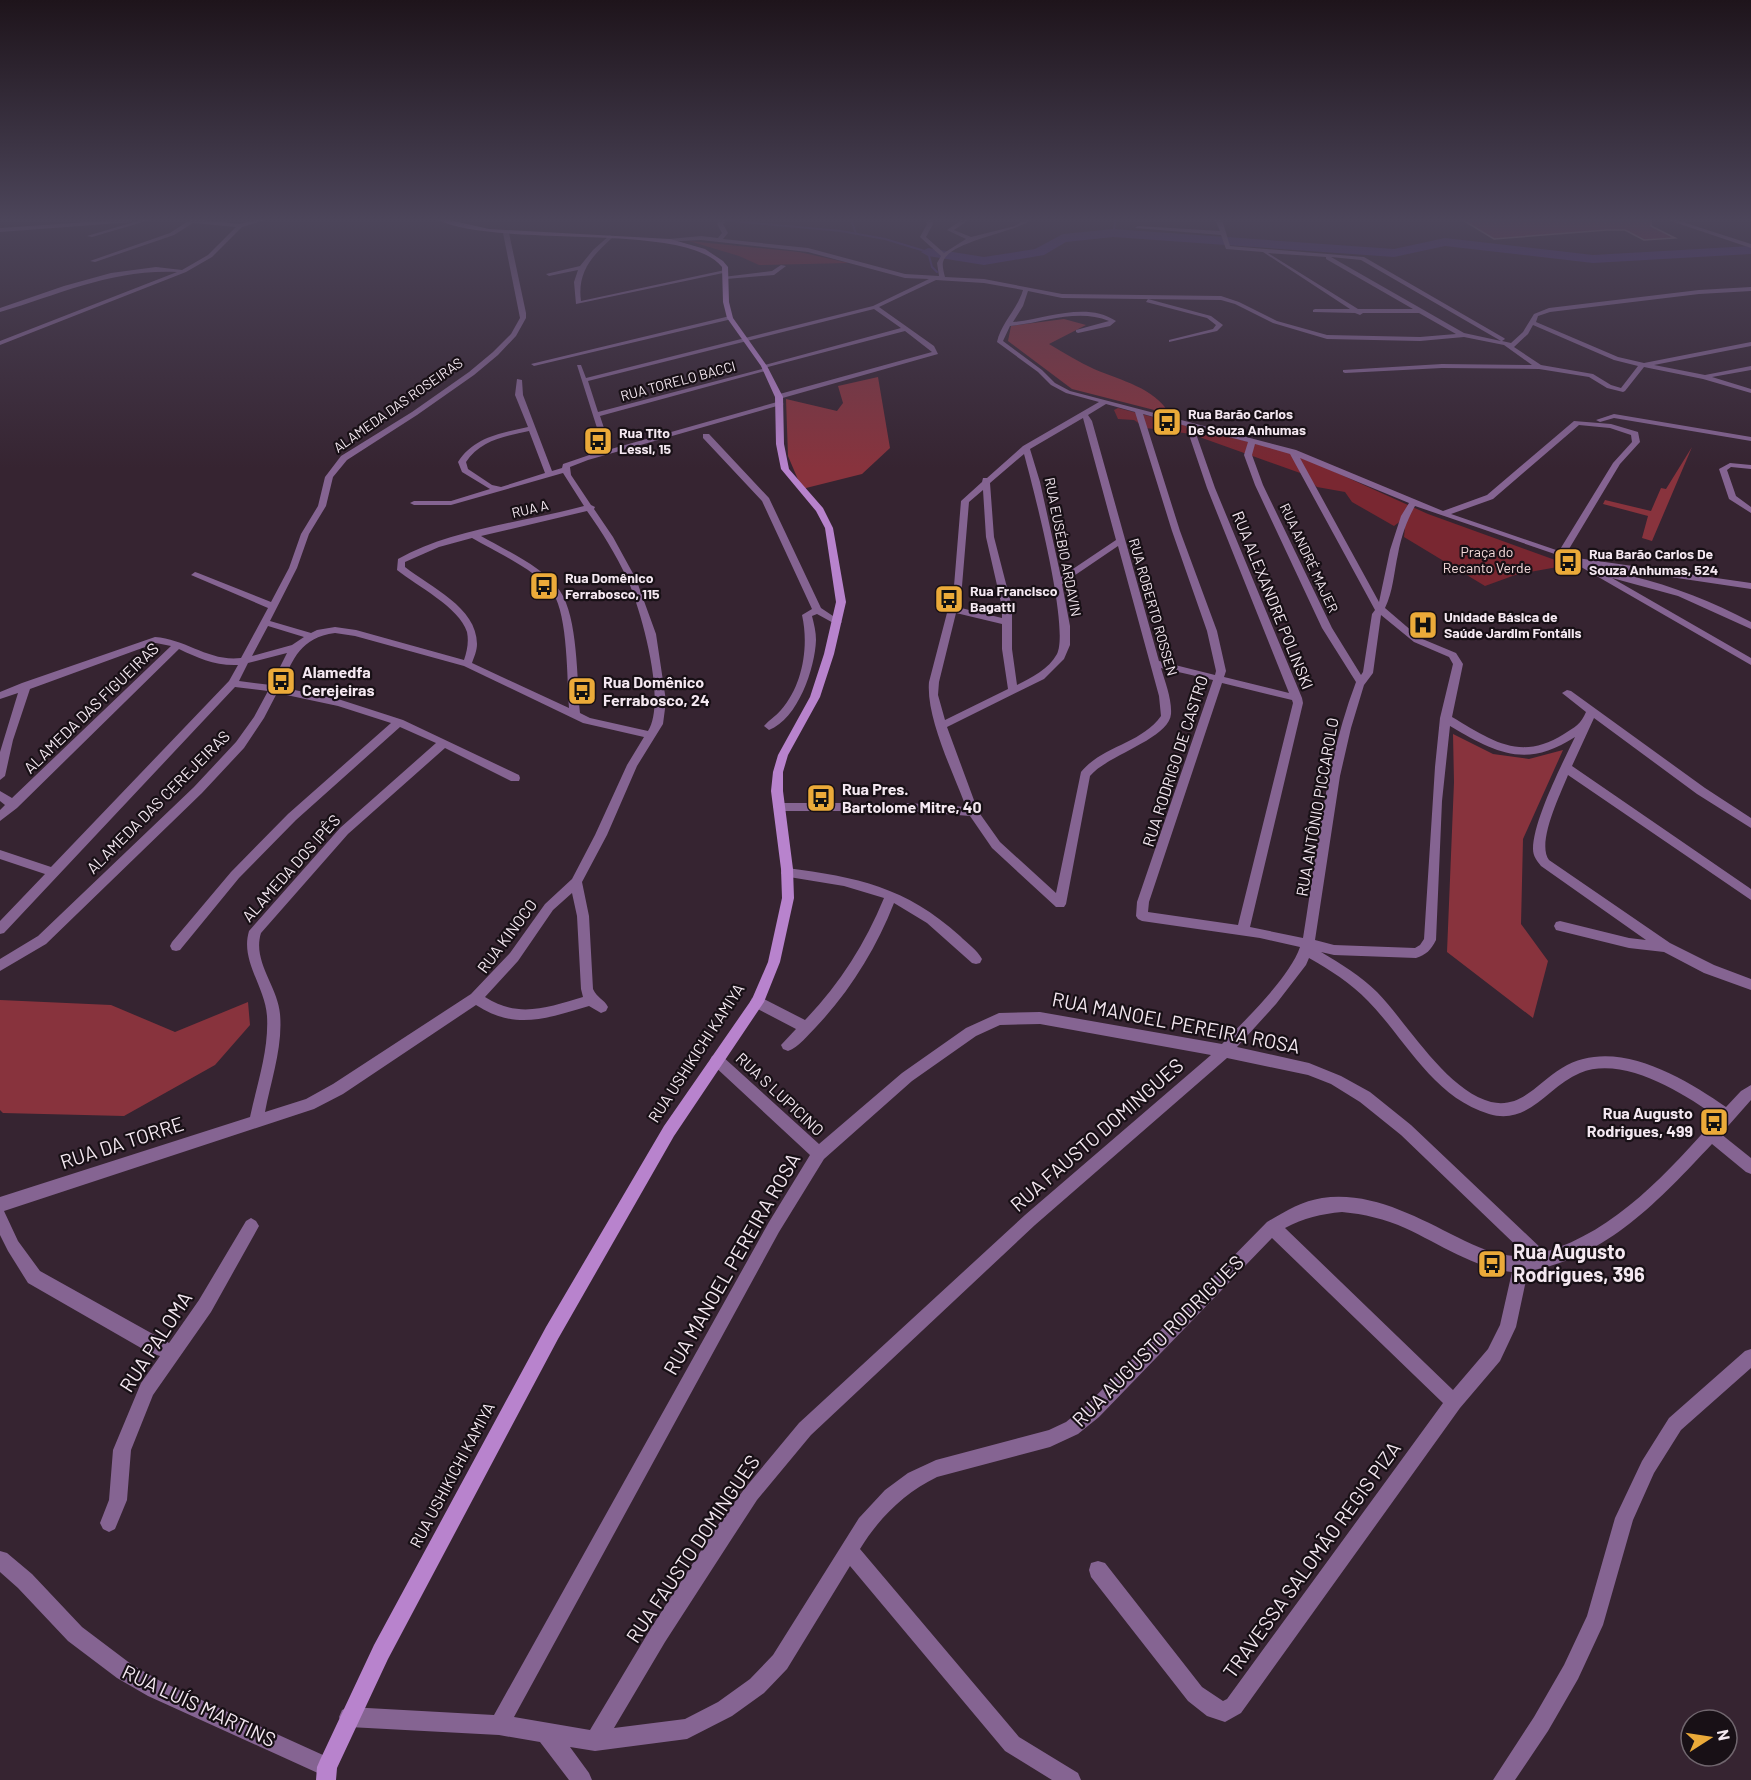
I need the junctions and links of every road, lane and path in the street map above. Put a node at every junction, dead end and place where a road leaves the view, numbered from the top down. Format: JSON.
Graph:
{"nodes":[{"id":1,"x":26,"y":302,"type":"edge"},
{"id":2,"x":105,"y":302,"type":"edge"},
{"id":3,"x":521,"y":302,"type":"edge"},
{"id":4,"x":726,"y":302,"type":"edge"},
{"id":5,"x":888,"y":302,"type":"edge"},
{"id":6,"x":1022,"y":302,"type":"edge"},
{"id":7,"x":1150,"y":302,"type":"edge"},
{"id":8,"x":1231,"y":302,"type":"edge"},
{"id":9,"x":1343,"y":302,"type":"edge"},
{"id":10,"x":1404,"y":302,"type":"edge"},
{"id":11,"x":1436,"y":302,"type":"edge"},
{"id":12,"x":1615,"y":302,"type":"edge"},
{"id":13,"x":875,"y":308,"type":"junction"},
{"id":14,"x":0,"y":310,"type":"edge"},
{"id":15,"x":1315,"y":311,"type":"dead end"},
{"id":16,"x":1419,"y":311,"type":"junction"},
{"id":17,"x":1360,"y":313,"type":"junction"},
{"id":18,"x":730,"y":318,"type":"junction"},
{"id":19,"x":1531,"y":322,"type":"junction"},
{"id":20,"x":1010,"y":324,"type":"junction"},
{"id":21,"x":906,"y":329,"type":"junction"},
{"id":22,"x":1078,"y":331,"type":"dead end"},
{"id":23,"x":1462,"y":335,"type":"junction"},
{"id":24,"x":745,"y":339,"type":"junction"},
{"id":25,"x":1171,"y":341,"type":"dead end"},
{"id":26,"x":0,"y":343,"type":"edge"},
{"id":27,"x":1751,"y":344,"type":"edge"},
{"id":28,"x":1509,"y":345,"type":"junction"},
{"id":29,"x":534,"y":364,"type":"dead end"},
{"id":30,"x":1642,"y":365,"type":"junction"},
{"id":31,"x":579,"y":366,"type":"dead end"},
{"id":32,"x":1539,"y":367,"type":"junction"},
{"id":33,"x":765,"y":368,"type":"junction"},
{"id":34,"x":1751,"y":368,"type":"edge"},
{"id":35,"x":1345,"y":371,"type":"dead end"},
{"id":36,"x":1704,"y":377,"type":"junction"},
{"id":37,"x":519,"y":380,"type":"dead end"},
{"id":38,"x":585,"y":380,"type":"junction"},
{"id":39,"x":1751,"y":391,"type":"edge"},
{"id":40,"x":779,"y":400,"type":"junction"},
{"id":41,"x":1105,"y":402,"type":"junction"},
{"id":42,"x":1138,"y":410,"type":"junction"},
{"id":43,"x":1084,"y":414,"type":"junction"},
{"id":44,"x":595,"y":415,"type":"junction"},
{"id":45,"x":1600,"y":420,"type":"dead end"},
{"id":46,"x":1189,"y":424,"type":"junction"},
{"id":47,"x":531,"y":428,"type":"junction"},
{"id":48,"x":706,"y":436,"type":"dead end"},
{"id":49,"x":1751,"y":439,"type":"edge"},
{"id":50,"x":1253,"y":440,"type":"junction"},
{"id":51,"x":1026,"y":448,"type":"junction"},
{"id":52,"x":608,"y":452,"type":"junction"},
{"id":53,"x":1293,"y":452,"type":"junction"},
{"id":54,"x":1751,"y":467,"type":"edge"},
{"id":55,"x":566,"y":470,"type":"junction"},
{"id":56,"x":550,"y":474,"type":"junction"},
{"id":57,"x":986,"y":480,"type":"junction"},
{"id":58,"x":501,"y":489,"type":"junction"},
{"id":59,"x":1414,"y":501,"type":"junction"},
{"id":60,"x":414,"y":503,"type":"dead end"},
{"id":61,"x":591,"y":507,"type":"junction"},
{"id":62,"x":1751,"y":511,"type":"edge"},
{"id":63,"x":1443,"y":514,"type":"junction"},
{"id":64,"x":476,"y":536,"type":"junction"},
{"id":65,"x":1120,"y":541,"type":"junction"},
{"id":66,"x":1562,"y":555,"type":"junction"},
{"id":67,"x":1575,"y":560,"type":"junction"},
{"id":68,"x":1600,"y":573,"type":"junction"},
{"id":69,"x":195,"y":575,"type":"dead end"},
{"id":70,"x":1058,"y":583,"type":"junction"},
{"id":71,"x":1751,"y":586,"type":"edge"},
{"id":72,"x":272,"y":606,"type":"junction"},
{"id":73,"x":952,"y":609,"type":"junction"},
{"id":74,"x":1380,"y":609,"type":"junction"},
{"id":75,"x":817,"y":610,"type":"junction"},
{"id":76,"x":265,"y":622,"type":"junction"},
{"id":77,"x":837,"y":622,"type":"junction"},
{"id":78,"x":1006,"y":622,"type":"junction"},
{"id":79,"x":1751,"y":626,"type":"edge"},
{"id":80,"x":310,"y":636,"type":"junction"},
{"id":81,"x":177,"y":645,"type":"junction"},
{"id":82,"x":295,"y":647,"type":"junction"},
{"id":83,"x":246,"y":659,"type":"junction"},
{"id":84,"x":1751,"y":662,"type":"edge"},
{"id":85,"x":1155,"y":663,"type":"junction"},
{"id":86,"x":467,"y":664,"type":"junction"},
{"id":87,"x":1218,"y":678,"type":"junction"},
{"id":88,"x":233,"y":683,"type":"junction"},
{"id":89,"x":1361,"y":683,"type":"junction"},
{"id":90,"x":26,"y":685,"type":"junction"},
{"id":91,"x":273,"y":688,"type":"junction"},
{"id":92,"x":1013,"y":692,"type":"junction"},
{"id":93,"x":1567,"y":693,"type":"dead end"},
{"id":94,"x":0,"y":696,"type":"edge"},
{"id":95,"x":1297,"y":698,"type":"junction"},
{"id":96,"x":1593,"y":711,"type":"junction"},
{"id":97,"x":575,"y":715,"type":"junction"},
{"id":98,"x":1445,"y":718,"type":"junction"},
{"id":99,"x":399,"y":722,"type":"junction"},
{"id":100,"x":770,"y":726,"type":"dead end"},
{"id":101,"x":941,"y":726,"type":"junction"},
{"id":102,"x":1585,"y":726,"type":"junction"},
{"id":103,"x":650,"y":735,"type":"junction"},
{"id":104,"x":4,"y":742,"type":"edge"},
{"id":105,"x":441,"y":744,"type":"junction"},
{"id":106,"x":1568,"y":769,"type":"junction"},
{"id":107,"x":0,"y":776,"type":"edge"},
{"id":108,"x":515,"y":778,"type":"dead end"},
{"id":109,"x":0,"y":795,"type":"edge"},
{"id":110,"x":13,"y":805,"type":"junction"},
{"id":111,"x":779,"y":807,"type":"junction"},
{"id":112,"x":973,"y":812,"type":"junction"},
{"id":113,"x":0,"y":817,"type":"edge"},
{"id":114,"x":1751,"y":824,"type":"edge"},
{"id":115,"x":0,"y":854,"type":"edge"},
{"id":116,"x":55,"y":873,"type":"junction"},
{"id":117,"x":787,"y":873,"type":"junction"},
{"id":118,"x":576,"y":882,"type":"junction"},
{"id":119,"x":891,"y":895,"type":"junction"},
{"id":120,"x":1751,"y":895,"type":"edge"},
{"id":121,"x":1560,"y":926,"type":"dead end"},
{"id":122,"x":0,"y":929,"type":"edge"},
{"id":123,"x":1243,"y":931,"type":"junction"},
{"id":124,"x":176,"y":946,"type":"dead end"},
{"id":125,"x":1307,"y":947,"type":"junction"},
{"id":126,"x":1666,"y":947,"type":"junction"},
{"id":127,"x":976,"y":959,"type":"dead end"},
{"id":128,"x":0,"y":966,"type":"edge"},
{"id":129,"x":1751,"y":985,"type":"edge"},
{"id":130,"x":476,"y":998,"type":"junction"},
{"id":131,"x":757,"y":1002,"type":"junction"},
{"id":132,"x":807,"y":1028,"type":"junction"},
{"id":133,"x":788,"y":1045,"type":"dead end"},
{"id":134,"x":1225,"y":1051,"type":"junction"},
{"id":135,"x":717,"y":1060,"type":"junction"},
{"id":136,"x":1751,"y":1091,"type":"edge"},
{"id":137,"x":1727,"y":1116,"type":"junction"},
{"id":138,"x":256,"y":1121,"type":"junction"},
{"id":139,"x":1711,"y":1134,"type":"junction"},
{"id":140,"x":819,"y":1154,"type":"junction"},
{"id":141,"x":1751,"y":1167,"type":"edge"},
{"id":142,"x":0,"y":1205,"type":"edge"},
{"id":143,"x":0,"y":1217,"type":"edge"},
{"id":144,"x":251,"y":1226,"type":"dead end"},
{"id":145,"x":1272,"y":1227,"type":"junction"},
{"id":146,"x":1544,"y":1260,"type":"junction"},
{"id":147,"x":1522,"y":1264,"type":"junction"},
{"id":148,"x":172,"y":1353,"type":"junction"},
{"id":149,"x":1751,"y":1357,"type":"edge"},
{"id":150,"x":1454,"y":1402,"type":"junction"},
{"id":151,"x":109,"y":1523,"type":"dead end"},
{"id":152,"x":849,"y":1551,"type":"junction"},
{"id":153,"x":0,"y":1560,"type":"edge"},
{"id":154,"x":1098,"y":1570,"type":"dead end"},
{"id":155,"x":349,"y":1717,"type":"junction"},
{"id":156,"x":499,"y":1725,"type":"junction"},
{"id":157,"x":547,"y":1734,"type":"junction"},
{"id":158,"x":595,"y":1741,"type":"junction"},
{"id":159,"x":327,"y":1774,"type":"edge"},
{"id":160,"x":582,"y":1780,"type":"edge"},
{"id":161,"x":1071,"y":1780,"type":"edge"},
{"id":162,"x":1503,"y":1780,"type":"edge"}],
"edges":[{"from":1,"to":14,"type":"street"},
{"from":2,"to":26,"type":"street"},
{"from":3,"to":72,"type":"street","name":"ALAMEDA DAS ROSEIRAS"},
{"from":4,"to":18,"type":"main road","name":"RUA USHIKICHI KAMIYA"},
{"from":5,"to":13,"type":"street"},
{"from":6,"to":20,"type":"street"},
{"from":7,"to":25,"type":"street"},
{"from":8,"to":23,"type":"street"},
{"from":9,"to":17,"type":"street"},
{"from":10,"to":16,"type":"street"},
{"from":11,"to":28,"type":"street"},
{"from":12,"to":19,"type":"street"},
{"from":13,"to":21,"type":"street"},
{"from":13,"to":24,"type":"street"},
{"from":15,"to":17,"type":"street"},
{"from":16,"to":17,"type":"street"},
{"from":16,"to":23,"type":"street"},
{"from":18,"to":24,"type":"main road","name":"RUA USHIKICHI KAMIYA"},
{"from":18,"to":29,"type":"street"},
{"from":19,"to":28,"type":"street"},
{"from":19,"to":30,"type":"street"},
{"from":20,"to":22,"type":"street"},
{"from":20,"to":41,"type":"street"},
{"from":21,"to":33,"type":"street","name":"RUA TORELO BACCI"},
{"from":21,"to":40,"type":"street"},
{"from":23,"to":28,"type":"street"},
{"from":24,"to":33,"type":"main road","name":"RUA USHIKICHI KAMIYA"},
{"from":24,"to":38,"type":"street"},
{"from":27,"to":30,"type":"street"},
{"from":28,"to":32,"type":"street"},
{"from":30,"to":32,"type":"street"},
{"from":30,"to":36,"type":"street"},
{"from":31,"to":38,"type":"street"},
{"from":32,"to":35,"type":"street"},
{"from":33,"to":40,"type":"main road","name":"RUA USHIKICHI KAMIYA"},
{"from":33,"to":44,"type":"street","name":"RUA TORELO BACCI"},
{"from":34,"to":36,"type":"street"},
{"from":36,"to":39,"type":"street"},
{"from":37,"to":47,"type":"street"},
{"from":38,"to":44,"type":"street"},
{"from":40,"to":52,"type":"street"},
{"from":40,"to":77,"type":"main road","name":"RUA USHIKICHI KAMIYA"},
{"from":41,"to":42,"type":"street"},
{"from":41,"to":43,"type":"street"},
{"from":42,"to":46,"type":"street"},
{"from":42,"to":87,"type":"street","name":"RUA RODRIGO DE CASTRO"},
{"from":43,"to":51,"type":"street"},
{"from":43,"to":65,"type":"street","name":"RUA ROBERTO ROSSEN"},
{"from":44,"to":52,"type":"street"},
{"from":45,"to":49,"type":"street"},
{"from":46,"to":50,"type":"street"},
{"from":46,"to":95,"type":"street","name":"RUA ALEXANDRE POLINSKI"},
{"from":47,"to":56,"type":"street"},
{"from":47,"to":58,"type":"street"},
{"from":48,"to":75,"type":"street"},
{"from":50,"to":53,"type":"street"},
{"from":50,"to":89,"type":"street","name":"RUA ANDRÉ MAJER"},
{"from":51,"to":57,"type":"street"},
{"from":51,"to":70,"type":"street","name":"RUA EUSÉBIO ARDAVIN"},
{"from":52,"to":55,"type":"street"},
{"from":53,"to":59,"type":"street"},
{"from":53,"to":74,"type":"street"},
{"from":54,"to":62,"type":"street"},
{"from":55,"to":56,"type":"street"},
{"from":55,"to":61,"type":"street","name":"RUA KINOCO"},
{"from":56,"to":58,"type":"street"},
{"from":57,"to":73,"type":"street"},
{"from":57,"to":78,"type":"street"},
{"from":58,"to":60,"type":"street"},
{"from":59,"to":63,"type":"street"},
{"from":59,"to":74,"type":"street","name":"RUA ANTÔNIO PICCAROLO"},
{"from":61,"to":64,"type":"street","name":"RUA A"},
{"from":61,"to":103,"type":"street","name":"RUA KINOCO"},
{"from":63,"to":66,"type":"street"},
{"from":63,"to":66,"type":"street"},
{"from":64,"to":86,"type":"street","name":"RUA A"},
{"from":64,"to":97,"type":"street"},
{"from":65,"to":70,"type":"street"},
{"from":65,"to":85,"type":"street","name":"RUA ROBERTO ROSSEN"},
{"from":66,"to":67,"type":"street"},
{"from":67,"to":68,"type":"street"},
{"from":67,"to":71,"type":"street"},
{"from":68,"to":79,"type":"street"},
{"from":68,"to":84,"type":"street"},
{"from":69,"to":72,"type":"street"},
{"from":70,"to":92,"type":"street","name":"RUA EUSÉBIO ARDAVIN"},
{"from":72,"to":76,"type":"street","name":"ALAMEDA DAS ROSEIRAS"},
{"from":73,"to":78,"type":"street"},
{"from":73,"to":101,"type":"street"},
{"from":74,"to":89,"type":"street","name":"RUA ANTÔNIO PICCAROLO"},
{"from":74,"to":98,"type":"street"},
{"from":75,"to":77,"type":"street"},
{"from":75,"to":100,"type":"street"},
{"from":76,"to":80,"type":"street"},
{"from":76,"to":83,"type":"street","name":"ALAMEDA DAS ROSEIRAS"},
{"from":77,"to":111,"type":"main road","name":"RUA USHIKICHI KAMIYA"},
{"from":78,"to":92,"type":"street"},
{"from":80,"to":82,"type":"street","name":"ALAMEDA DAS CEREJEIRAS"},
{"from":80,"to":86,"type":"street"},
{"from":81,"to":83,"type":"street"},
{"from":81,"to":90,"type":"street"},
{"from":81,"to":110,"type":"street","name":"ALAMEDA DAS FIGUEIRAS"},
{"from":82,"to":83,"type":"street"},
{"from":82,"to":91,"type":"street","name":"ALAMEDA DAS CEREJEIRAS"},
{"from":83,"to":88,"type":"street"},
{"from":85,"to":87,"type":"street"},
{"from":85,"to":112,"type":"street","name":"RUA ROBERTO ROSSEN"},
{"from":86,"to":97,"type":"street"},
{"from":87,"to":95,"type":"street"},
{"from":87,"to":123,"type":"street","name":"RUA RODRIGO DE CASTRO"},
{"from":88,"to":91,"type":"street"},
{"from":88,"to":116,"type":"street"},
{"from":89,"to":125,"type":"street","name":"RUA ANTÔNIO PICCAROLO"},
{"from":90,"to":94,"type":"street"},
{"from":90,"to":104,"type":"street"},
{"from":91,"to":99,"type":"street"},
{"from":91,"to":128,"type":"street","name":"ALAMEDA DAS CEREJEIRAS"},
{"from":92,"to":101,"type":"street","name":"RUA EUSÉBIO ARDAVIN"},
{"from":93,"to":96,"type":"street"},
{"from":95,"to":123,"type":"street","name":"RUA ALEXANDRE POLINSKI"},
{"from":96,"to":102,"type":"street"},
{"from":96,"to":114,"type":"street"},
{"from":97,"to":103,"type":"street"},
{"from":98,"to":102,"type":"street"},
{"from":98,"to":125,"type":"street"},
{"from":99,"to":105,"type":"street"},
{"from":99,"to":124,"type":"street"},
{"from":101,"to":112,"type":"street"},
{"from":102,"to":106,"type":"street"},
{"from":103,"to":118,"type":"street","name":"RUA KINOCO"},
{"from":104,"to":107,"type":"street"},
{"from":105,"to":108,"type":"street"},
{"from":105,"to":138,"type":"street","name":"ALAMEDA DOS IPÊS"},
{"from":106,"to":120,"type":"street"},
{"from":106,"to":126,"type":"street"},
{"from":109,"to":110,"type":"street"},
{"from":110,"to":113,"type":"street","name":"ALAMEDA DAS FIGUEIRAS"},
{"from":111,"to":112,"type":"street"},
{"from":111,"to":117,"type":"main road","name":"RUA USHIKICHI KAMIYA"},
{"from":115,"to":116,"type":"street"},
{"from":116,"to":122,"type":"street"},
{"from":117,"to":119,"type":"street"},
{"from":117,"to":131,"type":"main road","name":"RUA USHIKICHI KAMIYA"},
{"from":118,"to":130,"type":"street","name":"RUA KINOCO"},
{"from":118,"to":130,"type":"street"},
{"from":119,"to":127,"type":"street"},
{"from":119,"to":132,"type":"street"},
{"from":121,"to":126,"type":"street"},
{"from":123,"to":125,"type":"street"},
{"from":125,"to":134,"type":"street","name":"RUA FAUSTO DOMINGUES"},
{"from":125,"to":137,"type":"street"},
{"from":126,"to":129,"type":"street"},
{"from":130,"to":138,"type":"street","name":"RUA KINOCO"},
{"from":131,"to":132,"type":"street"},
{"from":131,"to":135,"type":"main road","name":"RUA USHIKICHI KAMIYA"},
{"from":132,"to":133,"type":"street"},
{"from":134,"to":140,"type":"street","name":"RUA MANOEL PEREIRA ROSA"},
{"from":134,"to":146,"type":"street","name":"RUA MANOEL PEREIRA ROSA"},
{"from":134,"to":158,"type":"street","name":"RUA FAUSTO DOMINGUES"},
{"from":135,"to":140,"type":"street","name":"RUA S LUPICINO"},
{"from":135,"to":155,"type":"main road","name":"RUA USHIKICHI KAMIYA"},
{"from":136,"to":137,"type":"street","name":"RUA AUGUSTO RODRIGUES"},
{"from":137,"to":139,"type":"street","name":"RUA AUGUSTO RODRIGUES"},
{"from":138,"to":142,"type":"street","name":"RUA DA TORRE"},
{"from":139,"to":141,"type":"street"},
{"from":139,"to":146,"type":"street","name":"RUA AUGUSTO RODRIGUES"},
{"from":140,"to":156,"type":"street","name":"RUA MANOEL PEREIRA ROSA"},
{"from":143,"to":148,"type":"street"},
{"from":144,"to":148,"type":"street","name":"RUA PALOMA"},
{"from":145,"to":147,"type":"street","name":"RUA AUGUSTO RODRIGUES"},
{"from":145,"to":150,"type":"street"},
{"from":145,"to":152,"type":"street","name":"RUA AUGUSTO RODRIGUES"},
{"from":146,"to":147,"type":"street","name":"RUA AUGUSTO RODRIGUES"},
{"from":147,"to":150,"type":"street","name":"TRAVESSA SALOMÃO REGIS PIZA"},
{"from":148,"to":151,"type":"street","name":"RUA PALOMA"},
{"from":149,"to":162,"type":"street"},
{"from":150,"to":154,"type":"street","name":"TRAVESSA SALOMÃO REGIS PIZA"},
{"from":152,"to":158,"type":"street","name":"RUA AUGUSTO RODRIGUES"},
{"from":152,"to":161,"type":"street"},
{"from":153,"to":159,"type":"street","name":"RUA LUÍS MARTINS"},
{"from":155,"to":156,"type":"street","name":"RUA AUGUSTO RODRIGUES"},
{"from":155,"to":159,"type":"main road","name":"RUA USHIKICHI KAMIYA"},
{"from":156,"to":157,"type":"street","name":"RUA AUGUSTO RODRIGUES"},
{"from":157,"to":158,"type":"street","name":"RUA AUGUSTO RODRIGUES"},
{"from":157,"to":160,"type":"street"}]}
